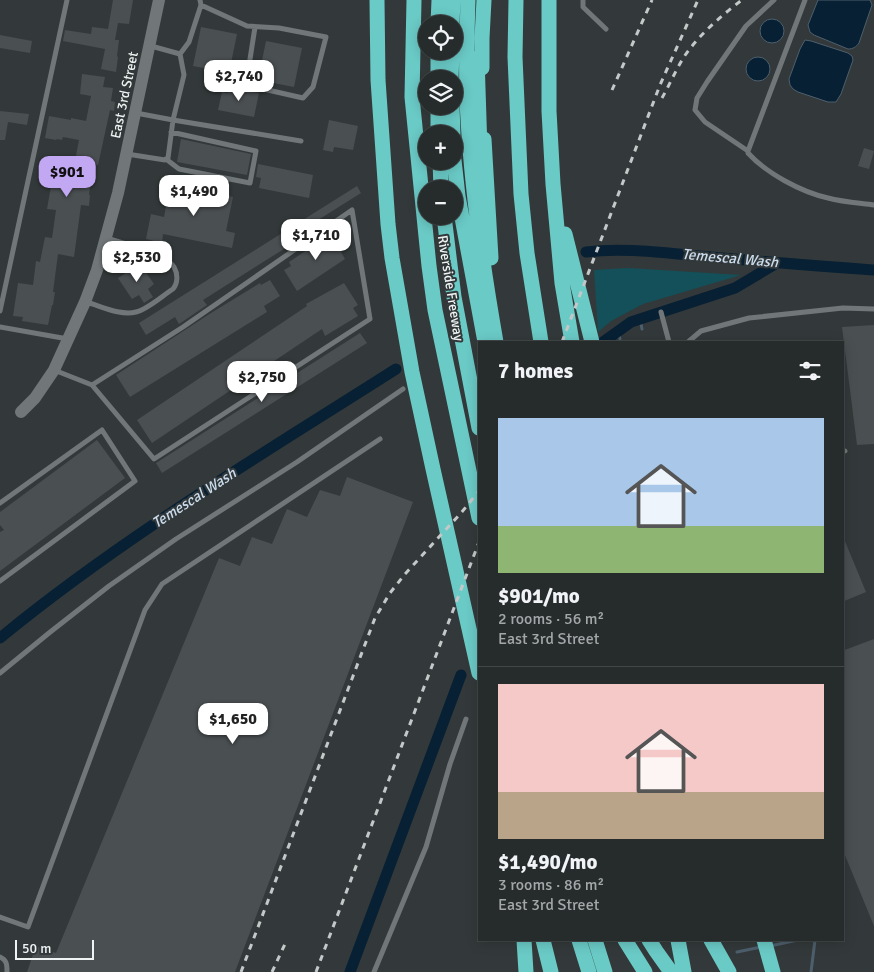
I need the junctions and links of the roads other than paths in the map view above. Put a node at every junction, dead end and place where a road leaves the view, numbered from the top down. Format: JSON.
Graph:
{"nodes":[{"id":1,"x":67,"y":0,"type":"edge"},
{"id":2,"x":159,"y":0,"type":"edge"},
{"id":3,"x":379,"y":0,"type":"edge"},
{"id":4,"x":414,"y":0,"type":"edge"},
{"id":5,"x":439,"y":0,"type":"edge"},
{"id":6,"x":453,"y":0,"type":"edge"},
{"id":7,"x":468,"y":0,"type":"edge"},
{"id":8,"x":478,"y":0,"type":"edge"},
{"id":9,"x":484,"y":0,"type":"edge"},
{"id":10,"x":507,"y":0,"type":"edge"},
{"id":11,"x":516,"y":0,"type":"edge"},
{"id":12,"x":549,"y":0,"type":"edge"},
{"id":13,"x":583,"y":0,"type":"edge"},
{"id":14,"x":774,"y":0,"type":"edge"},
{"id":15,"x":804,"y":0,"type":"edge"},
{"id":16,"x":200,"y":3,"type":"edge"},
{"id":17,"x":438,"y":15,"type":"edge"},
{"id":18,"x":452,"y":15,"type":"edge"},
{"id":19,"x":255,"y":27,"type":"junction"},
{"id":20,"x":606,"y":29,"type":"dead end"},
{"id":21,"x":149,"y":46,"type":"junction"},
{"id":22,"x":465,"y":51,"type":"edge"},
{"id":23,"x":180,"y":54,"type":"junction"},
{"id":24,"x":515,"y":57,"type":"junction"},
{"id":25,"x":456,"y":70,"type":"edge"},
{"id":26,"x":136,"y":113,"type":"junction"},
{"id":27,"x":173,"y":120,"type":"junction"},
{"id":28,"x":172,"y":132,"type":"junction"},
{"id":29,"x":300,"y":140,"type":"dead end"},
{"id":30,"x":748,"y":151,"type":"junction"},
{"id":31,"x":126,"y":154,"type":"junction"},
{"id":32,"x":166,"y":160,"type":"junction"},
{"id":33,"x":455,"y":170,"type":"edge"},
{"id":34,"x":553,"y":184,"type":"junction"},
{"id":35,"x":874,"y":206,"type":"edge"},
{"id":36,"x":445,"y":225,"type":"edge"},
{"id":37,"x":106,"y":238,"type":"junction"},
{"id":38,"x":85,"y":302,"type":"junction"},
{"id":39,"x":874,"y":309,"type":"edge"},
{"id":40,"x":0,"y":311,"type":"edge"},
{"id":41,"x":661,"y":312,"type":"dead end"},
{"id":42,"x":0,"y":327,"type":"edge"},
{"id":43,"x":69,"y":339,"type":"junction"},
{"id":44,"x":485,"y":341,"type":"edge"},
{"id":45,"x":496,"y":341,"type":"edge"},
{"id":46,"x":504,"y":341,"type":"edge"},
{"id":47,"x":504,"y":341,"type":"edge"},
{"id":48,"x":541,"y":341,"type":"edge"},
{"id":49,"x":572,"y":341,"type":"edge"},
{"id":50,"x":592,"y":341,"type":"edge"},
{"id":51,"x":670,"y":341,"type":"edge"},
{"id":52,"x":689,"y":341,"type":"edge"},
{"id":53,"x":54,"y":370,"type":"junction"},
{"id":54,"x":92,"y":385,"type":"junction"},
{"id":55,"x":403,"y":389,"type":"dead end"},
{"id":56,"x":21,"y":412,"type":"dead end"},
{"id":57,"x":478,"y":423,"type":"edge"},
{"id":58,"x":380,"y":439,"type":"dead end"},
{"id":59,"x":0,"y":503,"type":"edge"},
{"id":60,"x":478,"y":513,"type":"edge"},
{"id":61,"x":0,"y":581,"type":"edge"},
{"id":62,"x":478,"y":669,"type":"edge"},
{"id":63,"x":0,"y":673,"type":"edge"},
{"id":64,"x":466,"y":719,"type":"dead end"},
{"id":65,"x":0,"y":917,"type":"edge"},
{"id":66,"x":524,"y":941,"type":"edge"},
{"id":67,"x":543,"y":941,"type":"edge"},
{"id":68,"x":579,"y":941,"type":"edge"},
{"id":69,"x":588,"y":941,"type":"edge"},
{"id":70,"x":596,"y":941,"type":"edge"},
{"id":71,"x":596,"y":941,"type":"edge"},
{"id":72,"x":626,"y":941,"type":"edge"},
{"id":73,"x":649,"y":941,"type":"edge"},
{"id":74,"x":650,"y":941,"type":"edge"},
{"id":75,"x":678,"y":941,"type":"edge"},
{"id":76,"x":712,"y":941,"type":"edge"},
{"id":77,"x":764,"y":941,"type":"edge"},
{"id":78,"x":0,"y":957,"type":"edge"},
{"id":79,"x":7,"y":972,"type":"edge"},
{"id":80,"x":374,"y":972,"type":"edge"},
{"id":81,"x":526,"y":972,"type":"edge"},
{"id":82,"x":551,"y":972,"type":"edge"},
{"id":83,"x":584,"y":972,"type":"edge"},
{"id":84,"x":589,"y":972,"type":"edge"},
{"id":85,"x":594,"y":972,"type":"edge"},
{"id":86,"x":605,"y":972,"type":"edge"},
{"id":87,"x":645,"y":972,"type":"edge"},
{"id":88,"x":655,"y":972,"type":"edge"},
{"id":89,"x":671,"y":972,"type":"edge"},
{"id":90,"x":684,"y":972,"type":"edge"},
{"id":91,"x":729,"y":972,"type":"edge"},
{"id":92,"x":774,"y":972,"type":"edge"}],
"edges":[{"from":1,"to":40,"type":"lane"},
{"from":2,"to":21,"type":"street","name":"East 3rd Street"},
{"from":3,"to":62,"type":"highway"},
{"from":4,"to":60,"type":"highway","name":"Riverside Freeway"},
{"from":5,"to":17,"type":"highway"},
{"from":6,"to":18,"type":"highway"},
{"from":7,"to":22,"type":"highway"},
{"from":8,"to":22,"type":"highway"},
{"from":9,"to":47,"type":"highway"},
{"from":10,"to":24,"type":"highway"},
{"from":11,"to":24,"type":"highway"},
{"from":12,"to":34,"type":"highway"},
{"from":13,"to":20,"type":"lane"},
{"from":14,"to":30,"type":"lane"},
{"from":15,"to":30,"type":"lane"},
{"from":16,"to":19,"type":"lane"},
{"from":16,"to":23,"type":"lane"},
{"from":19,"to":19,"type":"lane"},
{"from":21,"to":23,"type":"lane"},
{"from":21,"to":26,"type":"street","name":"East 3rd Street"},
{"from":22,"to":25,"type":"highway"},
{"from":22,"to":45,"type":"highway"},
{"from":22,"to":46,"type":"highway"},
{"from":23,"to":27,"type":"lane"},
{"from":24,"to":48,"type":"highway"},
{"from":26,"to":27,"type":"lane"},
{"from":26,"to":31,"type":"street","name":"East 3rd Street"},
{"from":27,"to":28,"type":"lane"},
{"from":27,"to":29,"type":"lane"},
{"from":28,"to":32,"type":"lane"},
{"from":28,"to":32,"type":"lane"},
{"from":30,"to":35,"type":"lane"},
{"from":31,"to":32,"type":"lane"},
{"from":31,"to":37,"type":"street","name":"East 3rd Street"},
{"from":33,"to":44,"type":"highway"},
{"from":34,"to":49,"type":"highway"},
{"from":34,"to":50,"type":"highway"},
{"from":36,"to":57,"type":"highway"},
{"from":37,"to":38,"type":"street","name":"East 3rd Street"},
{"from":37,"to":38,"type":"lane"},
{"from":38,"to":43,"type":"street","name":"East 3rd Street"},
{"from":39,"to":52,"type":"lane"},
{"from":41,"to":51,"type":"lane"},
{"from":42,"to":43,"type":"lane"},
{"from":43,"to":53,"type":"street","name":"East 3rd Street"},
{"from":53,"to":54,"type":"lane"},
{"from":53,"to":56,"type":"street","name":"East 3rd Street"},
{"from":54,"to":54,"type":"lane"},
{"from":55,"to":63,"type":"lane"},
{"from":58,"to":65,"type":"lane"},
{"from":59,"to":61,"type":"lane"},
{"from":64,"to":80,"type":"lane"},
{"from":66,"to":81,"type":"highway"},
{"from":67,"to":82,"type":"highway"},
{"from":68,"to":84,"type":"highway"},
{"from":69,"to":83,"type":"highway"},
{"from":70,"to":85,"type":"highway"},
{"from":71,"to":86,"type":"highway"},
{"from":72,"to":87,"type":"highway"},
{"from":73,"to":88,"type":"highway"},
{"from":74,"to":89,"type":"highway"},
{"from":75,"to":90,"type":"highway"},
{"from":76,"to":91,"type":"highway"},
{"from":77,"to":92,"type":"highway"},
{"from":78,"to":79,"type":"lane"}]}
